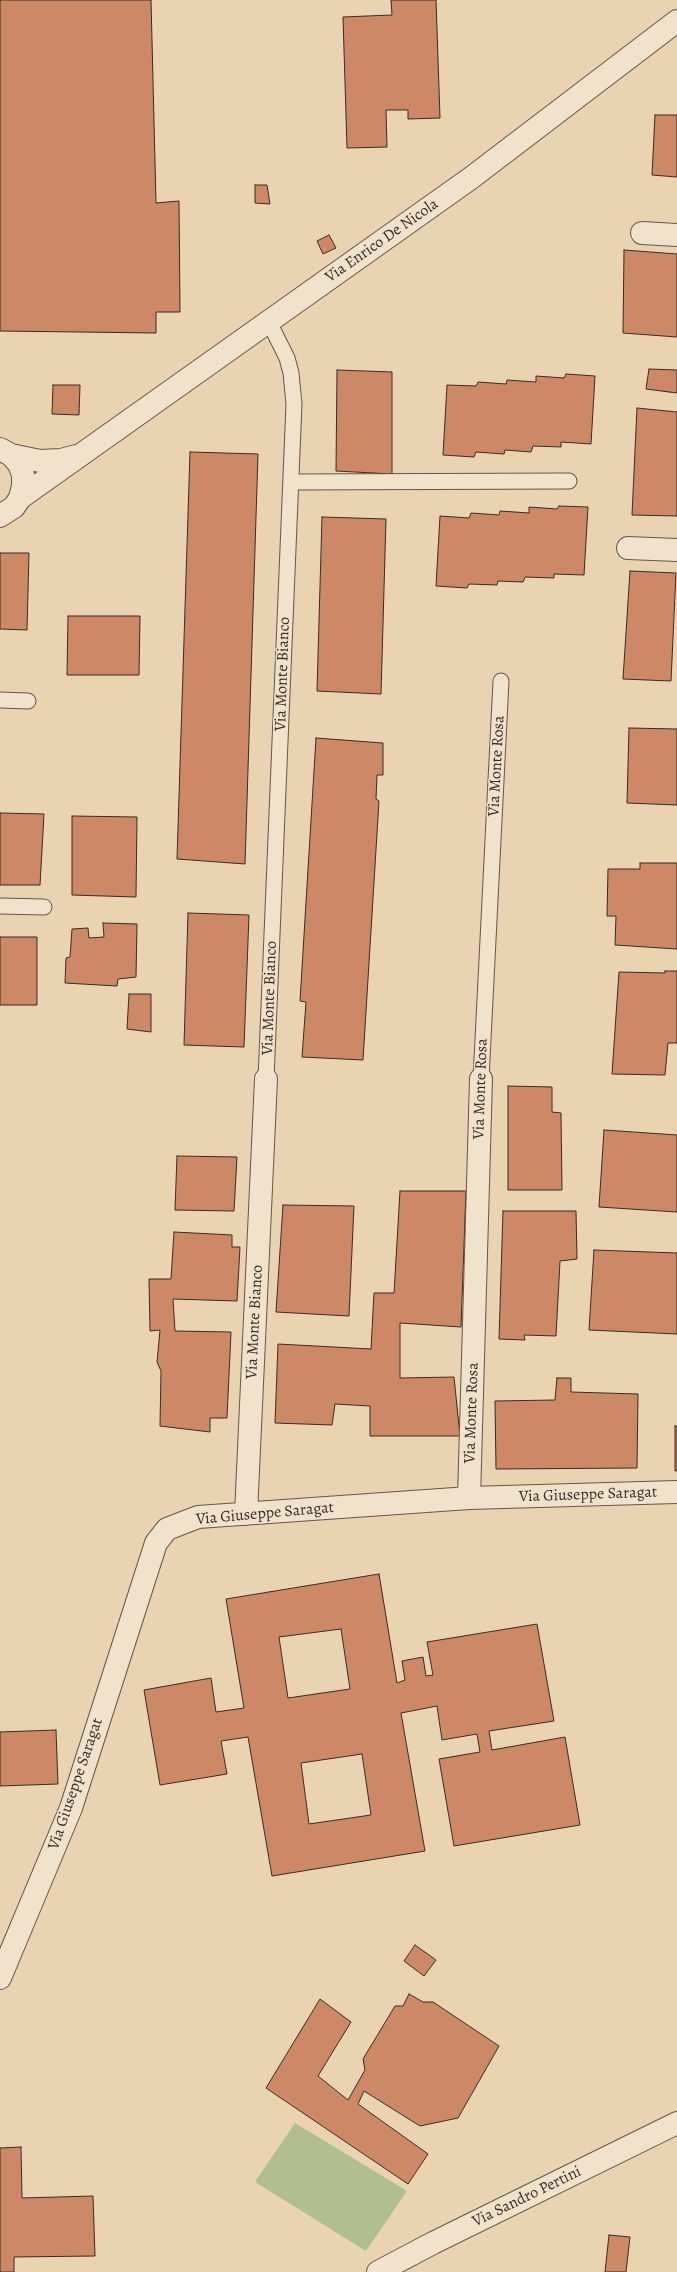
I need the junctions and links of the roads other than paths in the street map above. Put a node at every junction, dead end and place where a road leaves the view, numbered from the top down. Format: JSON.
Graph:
{"nodes":[{"id":1,"x":677,"y":22,"type":"edge"},
{"id":2,"x":642,"y":233,"type":"dead end"},
{"id":3,"x":677,"y":235,"type":"edge"},
{"id":4,"x":269,"y":322,"type":"junction"},
{"id":5,"x":6,"y":452,"type":"edge"},
{"id":6,"x":83,"y":455,"type":"junction"},
{"id":7,"x":569,"y":481,"type":"dead end"},
{"id":8,"x":291,"y":482,"type":"junction"},
{"id":9,"x":20,"y":498,"type":"junction"},
{"id":10,"x":0,"y":516,"type":"edge"},
{"id":11,"x":628,"y":548,"type":"dead end"},
{"id":12,"x":677,"y":550,"type":"edge"},
{"id":13,"x":501,"y":681,"type":"dead end"},
{"id":14,"x":0,"y":700,"type":"edge"},
{"id":15,"x":28,"y":701,"type":"dead end"},
{"id":16,"x":0,"y":906,"type":"edge"},
{"id":17,"x":44,"y":907,"type":"dead end"},
{"id":18,"x":266,"y":1079,"type":"joint"},
{"id":19,"x":481,"y":1079,"type":"joint"},
{"id":20,"x":677,"y":1492,"type":"edge"},
{"id":21,"x":469,"y":1498,"type":"junction"},
{"id":22,"x":246,"y":1514,"type":"junction"},
{"id":23,"x":0,"y":1978,"type":"edge"},
{"id":24,"x":677,"y":2123,"type":"edge"},
{"id":25,"x":378,"y":2272,"type":"edge"}],
"edges":[{"from":1,"to":4,"type":"street","name":"Via Enrico De Nicola"},
{"from":2,"to":3,"type":"street"},
{"from":4,"to":6,"type":"street","name":"Via Enrico De Nicola"},
{"from":4,"to":8,"type":"lane","name":"Via Monte Bianco"},
{"from":5,"to":6,"type":"street","name":"Via Enrico De Nicola"},
{"from":5,"to":9,"type":"street"},
{"from":6,"to":9,"type":"street","name":"Via Enrico De Nicola"},
{"from":7,"to":8,"type":"lane"},
{"from":8,"to":18,"type":"lane","name":"Via Monte Bianco"},
{"from":9,"to":10,"type":"street","name":"Via Enrico De Nicola"},
{"from":11,"to":12,"type":"street"},
{"from":13,"to":19,"type":"lane","name":"Via Monte Rosa"},
{"from":14,"to":15,"type":"lane"},
{"from":16,"to":17,"type":"lane"},
{"from":18,"to":22,"type":"street","name":"Via Monte Bianco"},
{"from":19,"to":21,"type":"street","name":"Via Monte Rosa"},
{"from":20,"to":21,"type":"street","name":"Via Giuseppe Saragat"},
{"from":21,"to":22,"type":"street","name":"Via Giuseppe Saragat"},
{"from":22,"to":23,"type":"street","name":"Via Giuseppe Saragat"},
{"from":24,"to":25,"type":"street","name":"Via Sandro Pertini"}]}
